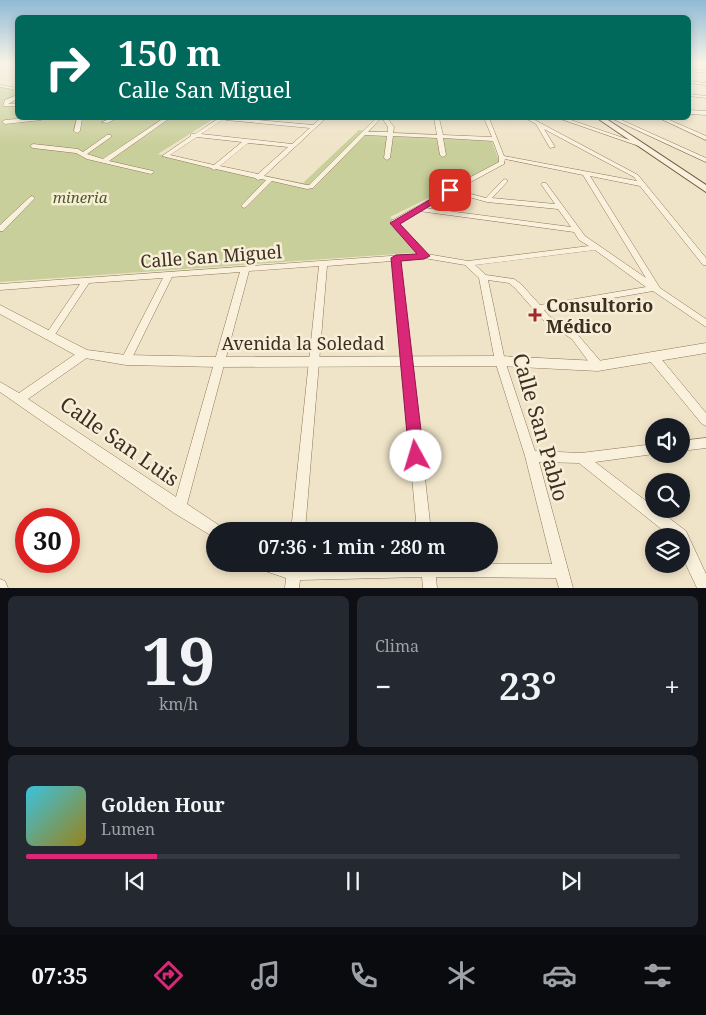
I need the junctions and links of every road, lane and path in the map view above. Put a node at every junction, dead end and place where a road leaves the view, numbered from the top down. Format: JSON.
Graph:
{"nodes":[{"id":1,"x":691,"y":95,"type":"edge"},
{"id":2,"x":15,"y":97,"type":"edge"},
{"id":3,"x":706,"y":97,"type":"edge"},
{"id":4,"x":15,"y":105,"type":"edge"},
{"id":5,"x":691,"y":112,"type":"edge"},
{"id":6,"x":706,"y":114,"type":"edge"},
{"id":7,"x":23,"y":120,"type":"edge"},
{"id":8,"x":79,"y":120,"type":"edge"},
{"id":9,"x":110,"y":120,"type":"edge"},
{"id":10,"x":163,"y":120,"type":"edge"},
{"id":11,"x":219,"y":120,"type":"edge"},
{"id":12,"x":248,"y":120,"type":"edge"},
{"id":13,"x":322,"y":120,"type":"edge"},
{"id":14,"x":376,"y":120,"type":"edge"},
{"id":15,"x":387,"y":120,"type":"edge"},
{"id":16,"x":437,"y":120,"type":"edge"},
{"id":17,"x":488,"y":120,"type":"edge"},
{"id":18,"x":532,"y":120,"type":"edge"},
{"id":19,"x":567,"y":120,"type":"edge"},
{"id":20,"x":604,"y":120,"type":"edge"},
{"id":21,"x":618,"y":120,"type":"edge"},
{"id":22,"x":666,"y":120,"type":"edge"},
{"id":23,"x":5,"y":122,"type":"dead end"},
{"id":24,"x":105,"y":122,"type":"dead end"},
{"id":25,"x":537,"y":122,"type":"junction"},
{"id":26,"x":314,"y":126,"type":"junction"},
{"id":27,"x":78,"y":131,"type":"dead end"},
{"id":28,"x":364,"y":132,"type":"junction"},
{"id":29,"x":391,"y":134,"type":"junction"},
{"id":30,"x":193,"y":135,"type":"junction"},
{"id":31,"x":110,"y":136,"type":"dead end"},
{"id":32,"x":441,"y":137,"type":"junction"},
{"id":33,"x":706,"y":138,"type":"edge"},
{"id":34,"x":495,"y":139,"type":"junction"},
{"id":35,"x":247,"y":141,"type":"junction"},
{"id":36,"x":641,"y":145,"type":"junction"},
{"id":37,"x":32,"y":146,"type":"dead end"},
{"id":38,"x":291,"y":146,"type":"junction"},
{"id":39,"x":552,"y":147,"type":"dead end"},
{"id":40,"x":84,"y":154,"type":"junction"},
{"id":41,"x":443,"y":155,"type":"dead end"},
{"id":42,"x":502,"y":157,"type":"junction"},
{"id":43,"x":387,"y":158,"type":"dead end"},
{"id":44,"x":706,"y":160,"type":"edge"},
{"id":45,"x":104,"y":161,"type":"junction"},
{"id":46,"x":214,"y":168,"type":"junction"},
{"id":47,"x":151,"y":172,"type":"dead end"},
{"id":48,"x":586,"y":174,"type":"junction"},
{"id":49,"x":258,"y":178,"type":"junction"},
{"id":50,"x":270,"y":180,"type":"junction"},
{"id":51,"x":505,"y":181,"type":"dead end"},
{"id":52,"x":544,"y":184,"type":"dead end"},
{"id":53,"x":642,"y":184,"type":"junction"},
{"id":54,"x":704,"y":185,"type":"edge"},
{"id":55,"x":450,"y":190,"type":"junction"},
{"id":56,"x":32,"y":198,"type":"dead end"},
{"id":57,"x":487,"y":200,"type":"junction"},
{"id":58,"x":244,"y":206,"type":"dead end"},
{"id":59,"x":561,"y":207,"type":"junction"},
{"id":60,"x":418,"y":209,"type":"junction"},
{"id":61,"x":0,"y":229,"type":"edge"},
{"id":62,"x":576,"y":230,"type":"junction"},
{"id":63,"x":596,"y":248,"type":"junction"},
{"id":64,"x":424,"y":256,"type":"junction"},
{"id":65,"x":396,"y":258,"type":"junction"},
{"id":66,"x":468,"y":263,"type":"junction"},
{"id":67,"x":706,"y":263,"type":"edge"},
{"id":68,"x":323,"y":264,"type":"junction"},
{"id":69,"x":245,"y":270,"type":"junction"},
{"id":70,"x":168,"y":276,"type":"junction"},
{"id":71,"x":483,"y":277,"type":"junction"},
{"id":72,"x":86,"y":281,"type":"junction"},
{"id":73,"x":0,"y":287,"type":"edge"},
{"id":74,"x":656,"y":288,"type":"junction"},
{"id":75,"x":539,"y":308,"type":"junction"},
{"id":76,"x":0,"y":309,"type":"edge"},
{"id":77,"x":706,"y":324,"type":"edge"},
{"id":78,"x":49,"y":337,"type":"junction"},
{"id":79,"x":706,"y":348,"type":"edge"},
{"id":80,"x":84,"y":354,"type":"junction"},
{"id":81,"x":654,"y":358,"type":"junction"},
{"id":82,"x":126,"y":360,"type":"junction"},
{"id":83,"x":500,"y":361,"type":"junction"},
{"id":84,"x":219,"y":362,"type":"junction"},
{"id":85,"x":314,"y":362,"type":"junction"},
{"id":86,"x":407,"y":362,"type":"junction"},
{"id":87,"x":598,"y":366,"type":"junction"},
{"id":88,"x":0,"y":386,"type":"edge"},
{"id":89,"x":21,"y":398,"type":"junction"},
{"id":90,"x":706,"y":421,"type":"edge"},
{"id":91,"x":706,"y":443,"type":"edge"},
{"id":92,"x":690,"y":445,"type":"edge"},
{"id":93,"x":645,"y":450,"type":"edge"},
{"id":94,"x":531,"y":456,"type":"junction"},
{"id":95,"x":581,"y":458,"type":"junction"},
{"id":96,"x":179,"y":508,"type":"junction"},
{"id":97,"x":299,"y":522,"type":"edge"},
{"id":98,"x":423,"y":522,"type":"edge"},
{"id":99,"x":206,"y":525,"type":"edge"},
{"id":100,"x":670,"y":528,"type":"edge"},
{"id":101,"x":690,"y":556,"type":"edge"},
{"id":102,"x":498,"y":569,"type":"edge"},
{"id":103,"x":560,"y":571,"type":"junction"},
{"id":104,"x":344,"y":572,"type":"edge"},
{"id":105,"x":428,"y":572,"type":"edge"},
{"id":106,"x":293,"y":575,"type":"edge"},
{"id":107,"x":430,"y":588,"type":"edge"},
{"id":108,"x":566,"y":588,"type":"edge"},
{"id":109,"x":705,"y":588,"type":"edge"}],
"edges":[{"from":1,"to":3,"type":"street"},
{"from":2,"to":4,"type":"street"},
{"from":5,"to":6,"type":"street"},
{"from":7,"to":23,"type":"street"},
{"from":8,"to":27,"type":"street"},
{"from":9,"to":24,"type":"street"},
{"from":10,"to":45,"type":"street"},
{"from":11,"to":30,"type":"street"},
{"from":12,"to":26,"type":"street"},
{"from":13,"to":26,"type":"street"},
{"from":14,"to":28,"type":"street"},
{"from":15,"to":29,"type":"street"},
{"from":16,"to":32,"type":"street"},
{"from":17,"to":34,"type":"street"},
{"from":18,"to":25,"type":"street"},
{"from":19,"to":36,"type":"street"},
{"from":20,"to":36,"type":"main road"},
{"from":21,"to":44,"type":"street"},
{"from":22,"to":33,"type":"street"},
{"from":25,"to":39,"type":"street"},
{"from":25,"to":53,"type":"street"},
{"from":26,"to":38,"type":"street"},
{"from":28,"to":29,"type":"street"},
{"from":28,"to":50,"type":"street"},
{"from":29,"to":32,"type":"street"},
{"from":29,"to":43,"type":"street"},
{"from":30,"to":35,"type":"street"},
{"from":30,"to":46,"type":"street"},
{"from":31,"to":40,"type":"street"},
{"from":32,"to":34,"type":"street"},
{"from":32,"to":41,"type":"street"},
{"from":34,"to":42,"type":"street"},
{"from":35,"to":38,"type":"street"},
{"from":35,"to":46,"type":"street"},
{"from":36,"to":54,"type":"main road"},
{"from":37,"to":40,"type":"street"},
{"from":38,"to":49,"type":"street"},
{"from":40,"to":45,"type":"street"},
{"from":42,"to":48,"type":"street"},
{"from":42,"to":55,"type":"street"},
{"from":45,"to":47,"type":"street"},
{"from":46,"to":49,"type":"street"},
{"from":48,"to":53,"type":"street"},
{"from":48,"to":74,"type":"street"},
{"from":49,"to":50,"type":"street"},
{"from":50,"to":58,"type":"street"},
{"from":51,"to":57,"type":"street"},
{"from":52,"to":59,"type":"street"},
{"from":53,"to":67,"type":"street"},
{"from":55,"to":57,"type":"street"},
{"from":55,"to":60,"type":"street"},
{"from":56,"to":61,"type":"street"},
{"from":57,"to":59,"type":"street"},
{"from":59,"to":62,"type":"street"},
{"from":60,"to":62,"type":"street"},
{"from":60,"to":64,"type":"street"},
{"from":62,"to":63,"type":"street"},
{"from":63,"to":66,"type":"street","name":"Calle San Miguel"},
{"from":63,"to":74,"type":"street"},
{"from":64,"to":65,"type":"street","name":"Calle San Miguel"},
{"from":64,"to":66,"type":"street","name":"Calle San Miguel"},
{"from":65,"to":68,"type":"street","name":"Calle San Miguel"},
{"from":65,"to":86,"type":"street"},
{"from":66,"to":71,"type":"street"},
{"from":68,"to":69,"type":"street","name":"Calle San Miguel"},
{"from":68,"to":85,"type":"street"},
{"from":69,"to":70,"type":"street","name":"Calle San Miguel"},
{"from":69,"to":84,"type":"street"},
{"from":70,"to":72,"type":"street","name":"Calle San Miguel"},
{"from":70,"to":82,"type":"street"},
{"from":71,"to":75,"type":"street"},
{"from":71,"to":83,"type":"street","name":"Calle San Pablo"},
{"from":72,"to":73,"type":"street","name":"Calle San Miguel"},
{"from":72,"to":78,"type":"street"},
{"from":74,"to":75,"type":"street"},
{"from":74,"to":77,"type":"street"},
{"from":75,"to":87,"type":"street"},
{"from":76,"to":78,"type":"street","name":"Avenida la Soledad"},
{"from":78,"to":80,"type":"street","name":"Avenida la Soledad"},
{"from":79,"to":81,"type":"street","name":"Avenida la Soledad"},
{"from":80,"to":82,"type":"street","name":"Avenida la Soledad"},
{"from":80,"to":89,"type":"street"},
{"from":81,"to":87,"type":"street","name":"Avenida la Soledad"},
{"from":81,"to":90,"type":"street"},
{"from":82,"to":84,"type":"street","name":"Avenida la Soledad"},
{"from":83,"to":86,"type":"street","name":"Avenida la Soledad"},
{"from":83,"to":87,"type":"street","name":"Avenida la Soledad"},
{"from":83,"to":94,"type":"street","name":"Calle San Pablo"},
{"from":84,"to":85,"type":"street","name":"Avenida la Soledad"},
{"from":84,"to":96,"type":"street"},
{"from":85,"to":86,"type":"street","name":"Avenida la Soledad"},
{"from":85,"to":97,"type":"street"},
{"from":86,"to":98,"type":"street"},
{"from":88,"to":89,"type":"street","name":"Calle San Luis"},
{"from":89,"to":96,"type":"street","name":"Calle San Luis"},
{"from":91,"to":92,"type":"street"},
{"from":93,"to":95,"type":"street"},
{"from":94,"to":95,"type":"street"},
{"from":94,"to":103,"type":"street","name":"Calle San Pablo"},
{"from":95,"to":100,"type":"street"},
{"from":96,"to":99,"type":"street","name":"Calle San Luis"},
{"from":101,"to":109,"type":"street"},
{"from":102,"to":103,"type":"street"},
{"from":103,"to":108,"type":"street","name":"Calle San Pablo"},
{"from":104,"to":106,"type":"street"},
{"from":105,"to":107,"type":"street"}]}
